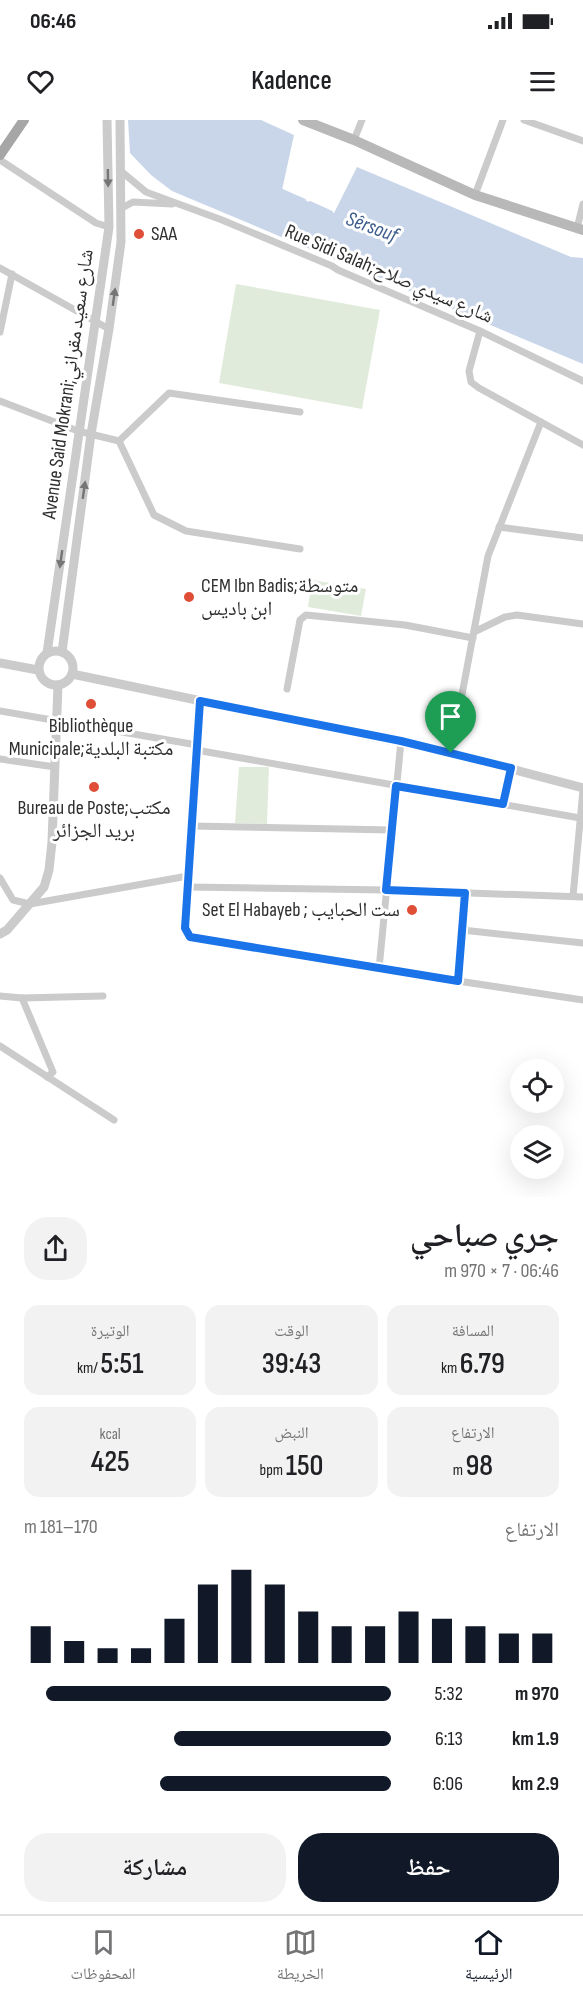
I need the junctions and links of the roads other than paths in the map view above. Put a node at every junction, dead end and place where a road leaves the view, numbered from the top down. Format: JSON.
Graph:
{"nodes":[{"id":1,"x":24,"y":120,"type":"edge"},
{"id":2,"x":107,"y":120,"type":"edge"},
{"id":3,"x":120,"y":120,"type":"edge"},
{"id":4,"x":303,"y":120,"type":"edge"},
{"id":5,"x":362,"y":120,"type":"edge"},
{"id":6,"x":503,"y":120,"type":"edge"},
{"id":7,"x":524,"y":120,"type":"edge"},
{"id":8,"x":354,"y":140,"type":"junction"},
{"id":9,"x":583,"y":141,"type":"edge"},
{"id":10,"x":0,"y":154,"type":"edge"},
{"id":11,"x":0,"y":160,"type":"edge"},
{"id":12,"x":122,"y":172,"type":"junction"},
{"id":13,"x":475,"y":195,"type":"junction"},
{"id":14,"x":180,"y":204,"type":"junction"},
{"id":15,"x":583,"y":204,"type":"edge"},
{"id":16,"x":122,"y":208,"type":"junction"},
{"id":17,"x":109,"y":227,"type":"junction"},
{"id":18,"x":580,"y":229,"type":"edge"},
{"id":19,"x":0,"y":268,"type":"edge"},
{"id":20,"x":12,"y":274,"type":"junction"},
{"id":21,"x":95,"y":321,"type":"junction"},
{"id":22,"x":109,"y":328,"type":"junction"},
{"id":23,"x":480,"y":331,"type":"junction"},
{"id":24,"x":0,"y":332,"type":"edge"},
{"id":25,"x":583,"y":381,"type":"edge"},
{"id":26,"x":0,"y":401,"type":"edge"},
{"id":27,"x":300,"y":412,"type":"dead end"},
{"id":28,"x":541,"y":422,"type":"junction"},
{"id":29,"x":78,"y":431,"type":"junction"},
{"id":30,"x":92,"y":434,"type":"junction"},
{"id":31,"x":120,"y":441,"type":"junction"},
{"id":32,"x":583,"y":445,"type":"edge"},
{"id":33,"x":499,"y":528,"type":"junction"},
{"id":34,"x":583,"y":538,"type":"edge"},
{"id":35,"x":300,"y":549,"type":"dead end"},
{"id":36,"x":583,"y":624,"type":"edge"},
{"id":37,"x":473,"y":635,"type":"junction"},
{"id":38,"x":62,"y":652,"type":"junction"},
{"id":39,"x":47,"y":653,"type":"junction"},
{"id":40,"x":0,"y":663,"type":"edge"},
{"id":41,"x":38,"y":670,"type":"junction"},
{"id":42,"x":72,"y":674,"type":"junction"},
{"id":43,"x":58,"y":685,"type":"junction"},
{"id":44,"x":287,"y":689,"type":"dead end"},
{"id":45,"x":200,"y":701,"type":"junction"},
{"id":46,"x":0,"y":711,"type":"edge"},
{"id":47,"x":57,"y":721,"type":"junction"},
{"id":48,"x":401,"y":741,"type":"junction"},
{"id":49,"x":197,"y":748,"type":"junction"},
{"id":50,"x":451,"y":753,"type":"junction"},
{"id":51,"x":0,"y":759,"type":"edge"},
{"id":52,"x":55,"y":767,"type":"junction"},
{"id":53,"x":511,"y":768,"type":"junction"},
{"id":54,"x":396,"y":786,"type":"junction"},
{"id":55,"x":583,"y":789,"type":"edge"},
{"id":56,"x":503,"y":804,"type":"junction"},
{"id":57,"x":580,"y":818,"type":"junction"},
{"id":58,"x":191,"y":826,"type":"junction"},
{"id":59,"x":392,"y":830,"type":"junction"},
{"id":60,"x":188,"y":876,"type":"junction"},
{"id":61,"x":0,"y":878,"type":"edge"},
{"id":62,"x":188,"y":887,"type":"junction"},
{"id":63,"x":386,"y":890,"type":"junction"},
{"id":64,"x":465,"y":893,"type":"junction"},
{"id":65,"x":573,"y":896,"type":"junction"},
{"id":66,"x":583,"y":897,"type":"edge"},
{"id":67,"x":30,"y":904,"type":"junction"},
{"id":68,"x":462,"y":930,"type":"junction"},
{"id":69,"x":0,"y":934,"type":"edge"},
{"id":70,"x":583,"y":943,"type":"edge"},
{"id":71,"x":379,"y":969,"type":"junction"},
{"id":72,"x":458,"y":981,"type":"junction"},
{"id":73,"x":0,"y":996,"type":"edge"},
{"id":74,"x":103,"y":996,"type":"dead end"},
{"id":75,"x":22,"y":998,"type":"junction"},
{"id":76,"x":583,"y":1000,"type":"edge"},
{"id":77,"x":0,"y":1046,"type":"edge"},
{"id":78,"x":47,"y":1077,"type":"junction"},
{"id":79,"x":114,"y":1120,"type":"dead end"}],
"edges":[{"from":1,"to":10,"type":"main road"},
{"from":2,"to":17,"type":"street","name":"Avenue Said Mokrani;شارع سعيد مقراني","one_way":true},
{"from":3,"to":12,"type":"street","name":"Avenue Said Mokrani;شارع سعيد مقراني"},
{"from":4,"to":8,"type":"main road"},
{"from":5,"to":8,"type":"street"},
{"from":6,"to":13,"type":"street"},
{"from":7,"to":9,"type":"street"},
{"from":8,"to":13,"type":"main road"},
{"from":11,"to":17,"type":"street"},
{"from":12,"to":14,"type":"street","name":"Rue Sidi Salah;شارع سيدي صلاح"},
{"from":12,"to":16,"type":"street","name":"Avenue Said Mokrani;شارع سعيد مقراني"},
{"from":13,"to":18,"type":"main road"},
{"from":14,"to":16,"type":"street","name":"Rue Sidi Salah;شارع سيدي صلاح"},
{"from":14,"to":23,"type":"street","name":"Rue Sidi Salah;شارع سيدي صلاح"},
{"from":15,"to":18,"type":"street"},
{"from":22,"to":16,"type":"street","name":"Avenue Said Mokrani;شارع سعيد مقراني","one_way":true},
{"from":17,"to":21,"type":"street","name":"Avenue Said Mokrani;شارع سعيد مقراني"},
{"from":19,"to":20,"type":"street"},
{"from":20,"to":21,"type":"street"},
{"from":20,"to":24,"type":"street"},
{"from":21,"to":22,"type":"street"},
{"from":21,"to":29,"type":"street","name":"Avenue Said Mokrani;شارع سعيد مقراني"},
{"from":22,"to":30,"type":"street","name":"Avenue Said Mokrani;شارع سعيد مقراني"},
{"from":23,"to":25,"type":"street","name":"Rue Sidi Salah;شارع سيدي صلاح"},
{"from":23,"to":28,"type":"street"},
{"from":26,"to":29,"type":"street"},
{"from":27,"to":31,"type":"street"},
{"from":28,"to":32,"type":"street"},
{"from":28,"to":33,"type":"street"},
{"from":29,"to":30,"type":"street"},
{"from":29,"to":39,"type":"street","name":"Avenue Said Mokrani;شارع سعيد مقراني","one_way":true},
{"from":30,"to":31,"type":"street"},
{"from":38,"to":30,"type":"street","name":"Avenue Said Mokrani;شارع سعيد مقراني","one_way":true},
{"from":31,"to":35,"type":"street"},
{"from":33,"to":34,"type":"street"},
{"from":33,"to":37,"type":"street"},
{"from":36,"to":37,"type":"street"},
{"from":37,"to":44,"type":"street"},
{"from":37,"to":50,"type":"street"},
{"from":38,"to":39,"type":"street"},
{"from":38,"to":42,"type":"street"},
{"from":39,"to":41,"type":"street"},
{"from":40,"to":41,"type":"street"},
{"from":41,"to":43,"type":"street"},
{"from":42,"to":43,"type":"street"},
{"from":42,"to":45,"type":"street"},
{"from":43,"to":47,"type":"street"},
{"from":45,"to":48,"type":"street"},
{"from":45,"to":49,"type":"street"},
{"from":46,"to":47,"type":"street"},
{"from":47,"to":49,"type":"street"},
{"from":47,"to":52,"type":"street"},
{"from":48,"to":50,"type":"street"},
{"from":48,"to":54,"type":"street"},
{"from":49,"to":54,"type":"street"},
{"from":49,"to":58,"type":"street"},
{"from":50,"to":53,"type":"street"},
{"from":51,"to":52,"type":"street"},
{"from":52,"to":67,"type":"street"},
{"from":53,"to":55,"type":"street"},
{"from":53,"to":56,"type":"street"},
{"from":54,"to":56,"type":"street"},
{"from":54,"to":59,"type":"street"},
{"from":55,"to":57,"type":"street"},
{"from":56,"to":57,"type":"street"},
{"from":57,"to":65,"type":"street"},
{"from":58,"to":59,"type":"street"},
{"from":58,"to":60,"type":"street"},
{"from":59,"to":63,"type":"street"},
{"from":60,"to":62,"type":"street"},
{"from":60,"to":67,"type":"street"},
{"from":61,"to":67,"type":"street"},
{"from":62,"to":63,"type":"street"},
{"from":62,"to":71,"type":"street"},
{"from":63,"to":64,"type":"street"},
{"from":63,"to":71,"type":"street"},
{"from":64,"to":65,"type":"street"},
{"from":64,"to":68,"type":"street"},
{"from":65,"to":66,"type":"street"},
{"from":67,"to":69,"type":"street"},
{"from":68,"to":70,"type":"street"},
{"from":68,"to":72,"type":"street"},
{"from":71,"to":72,"type":"street"},
{"from":72,"to":76,"type":"street"},
{"from":73,"to":75,"type":"street"},
{"from":74,"to":75,"type":"street"},
{"from":75,"to":78,"type":"street"},
{"from":77,"to":78,"type":"street"},
{"from":78,"to":79,"type":"street"}]}
